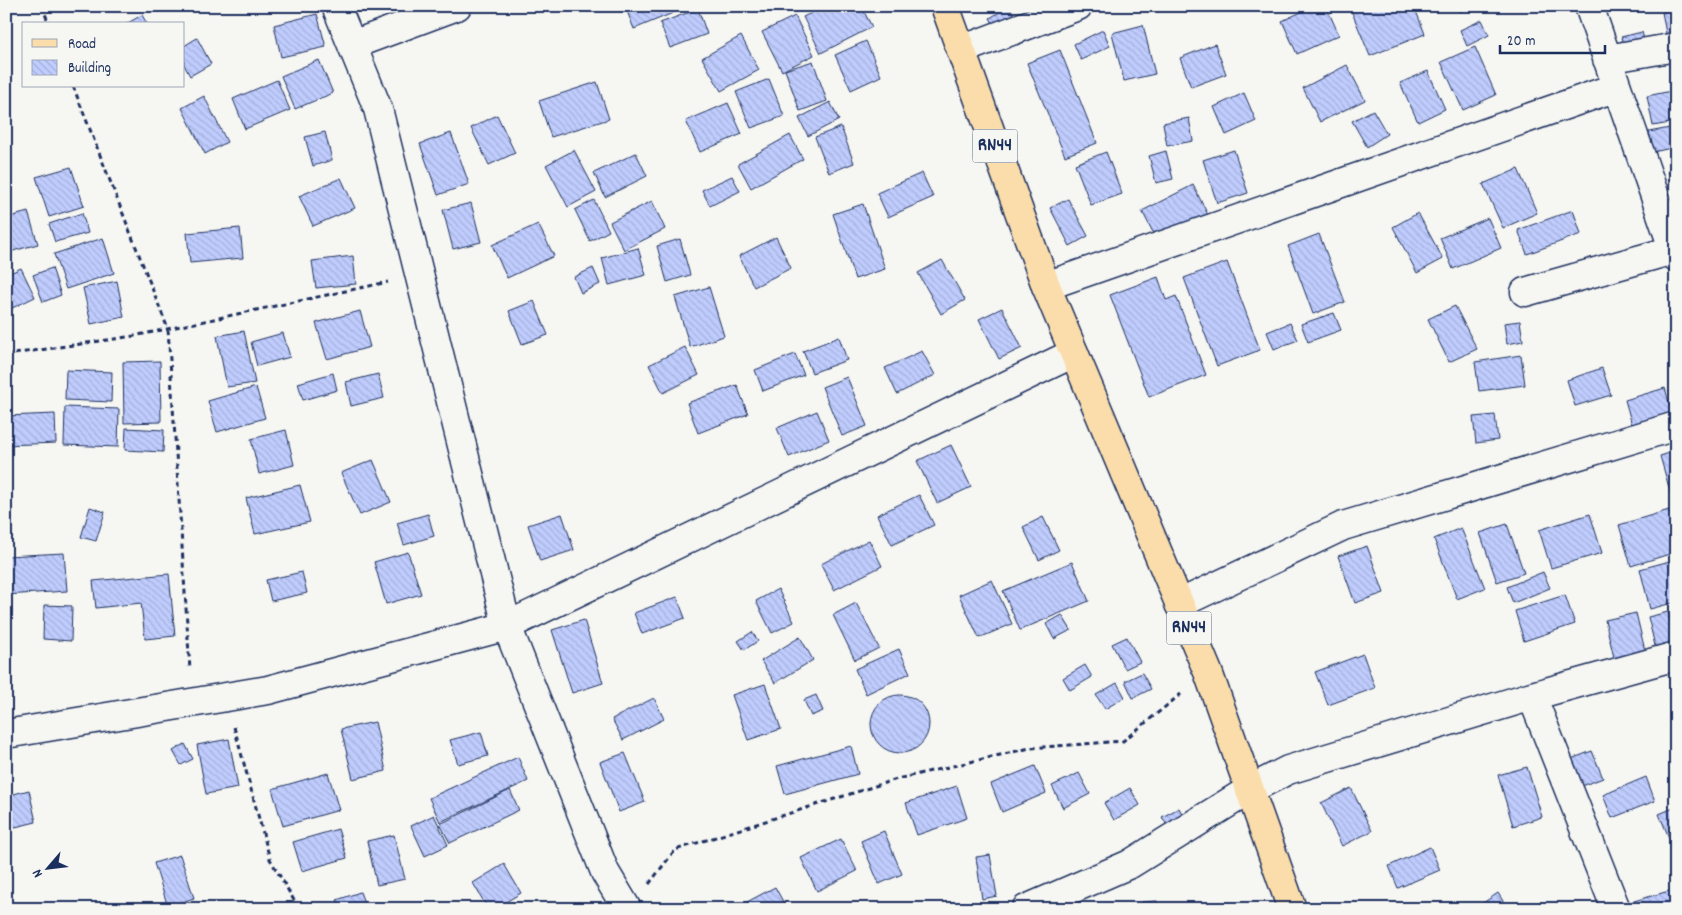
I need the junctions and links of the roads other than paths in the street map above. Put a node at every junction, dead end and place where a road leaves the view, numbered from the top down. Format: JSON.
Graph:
{"nodes":[{"id":1,"x":336,"y":6,"type":"edge"},
{"id":2,"x":457,"y":6,"type":"edge"},
{"id":3,"x":945,"y":6,"type":"edge"},
{"id":4,"x":1078,"y":6,"type":"edge"},
{"id":5,"x":1589,"y":6,"type":"edge"},
{"id":6,"x":352,"y":45,"type":"junction"},
{"id":7,"x":1676,"y":47,"type":"edge"},
{"id":8,"x":961,"y":50,"type":"junction"},
{"id":9,"x":1607,"y":59,"type":"junction"},
{"id":10,"x":1617,"y":87,"type":"junction"},
{"id":11,"x":1674,"y":253,"type":"edge"},
{"id":12,"x":1046,"y":286,"type":"junction"},
{"id":13,"x":1525,"y":292,"type":"dead end"},
{"id":14,"x":1074,"y":353,"type":"junction"},
{"id":15,"x":1676,"y":426,"type":"edge"},
{"id":16,"x":1179,"y":604,"type":"junction"},
{"id":17,"x":507,"y":626,"type":"junction"},
{"id":18,"x":1676,"y":656,"type":"edge"},
{"id":19,"x":1532,"y":696,"type":"junction"},
{"id":20,"x":6,"y":734,"type":"edge"},
{"id":21,"x":1249,"y":790,"type":"junction"},
{"id":22,"x":627,"y":909,"type":"edge"},
{"id":23,"x":1026,"y":909,"type":"edge"},
{"id":24,"x":1292,"y":909,"type":"edge"},
{"id":25,"x":1616,"y":909,"type":"edge"}],
"edges":[{"from":1,"to":6,"type":"street"},
{"from":2,"to":6,"type":"street"},
{"from":3,"to":8,"type":"main road","number":"RN44"},
{"from":4,"to":8,"type":"street"},
{"from":5,"to":9,"type":"street"},
{"from":6,"to":17,"type":"street"},
{"from":7,"to":9,"type":"street"},
{"from":8,"to":12,"type":"main road","number":"RN44"},
{"from":9,"to":10,"type":"street"},
{"from":10,"to":11,"type":"street"},
{"from":10,"to":12,"type":"street"},
{"from":11,"to":13,"type":"street"},
{"from":12,"to":14,"type":"main road","number":"RN44"},
{"from":14,"to":16,"type":"main road","number":"RN44"},
{"from":14,"to":17,"type":"street"},
{"from":15,"to":16,"type":"street"},
{"from":16,"to":21,"type":"main road","number":"RN44"},
{"from":17,"to":20,"type":"street"},
{"from":17,"to":22,"type":"street"},
{"from":18,"to":19,"type":"street"},
{"from":19,"to":21,"type":"street"},
{"from":19,"to":25,"type":"street"},
{"from":21,"to":23,"type":"street"},
{"from":21,"to":24,"type":"main road","number":"RN44"}]}
